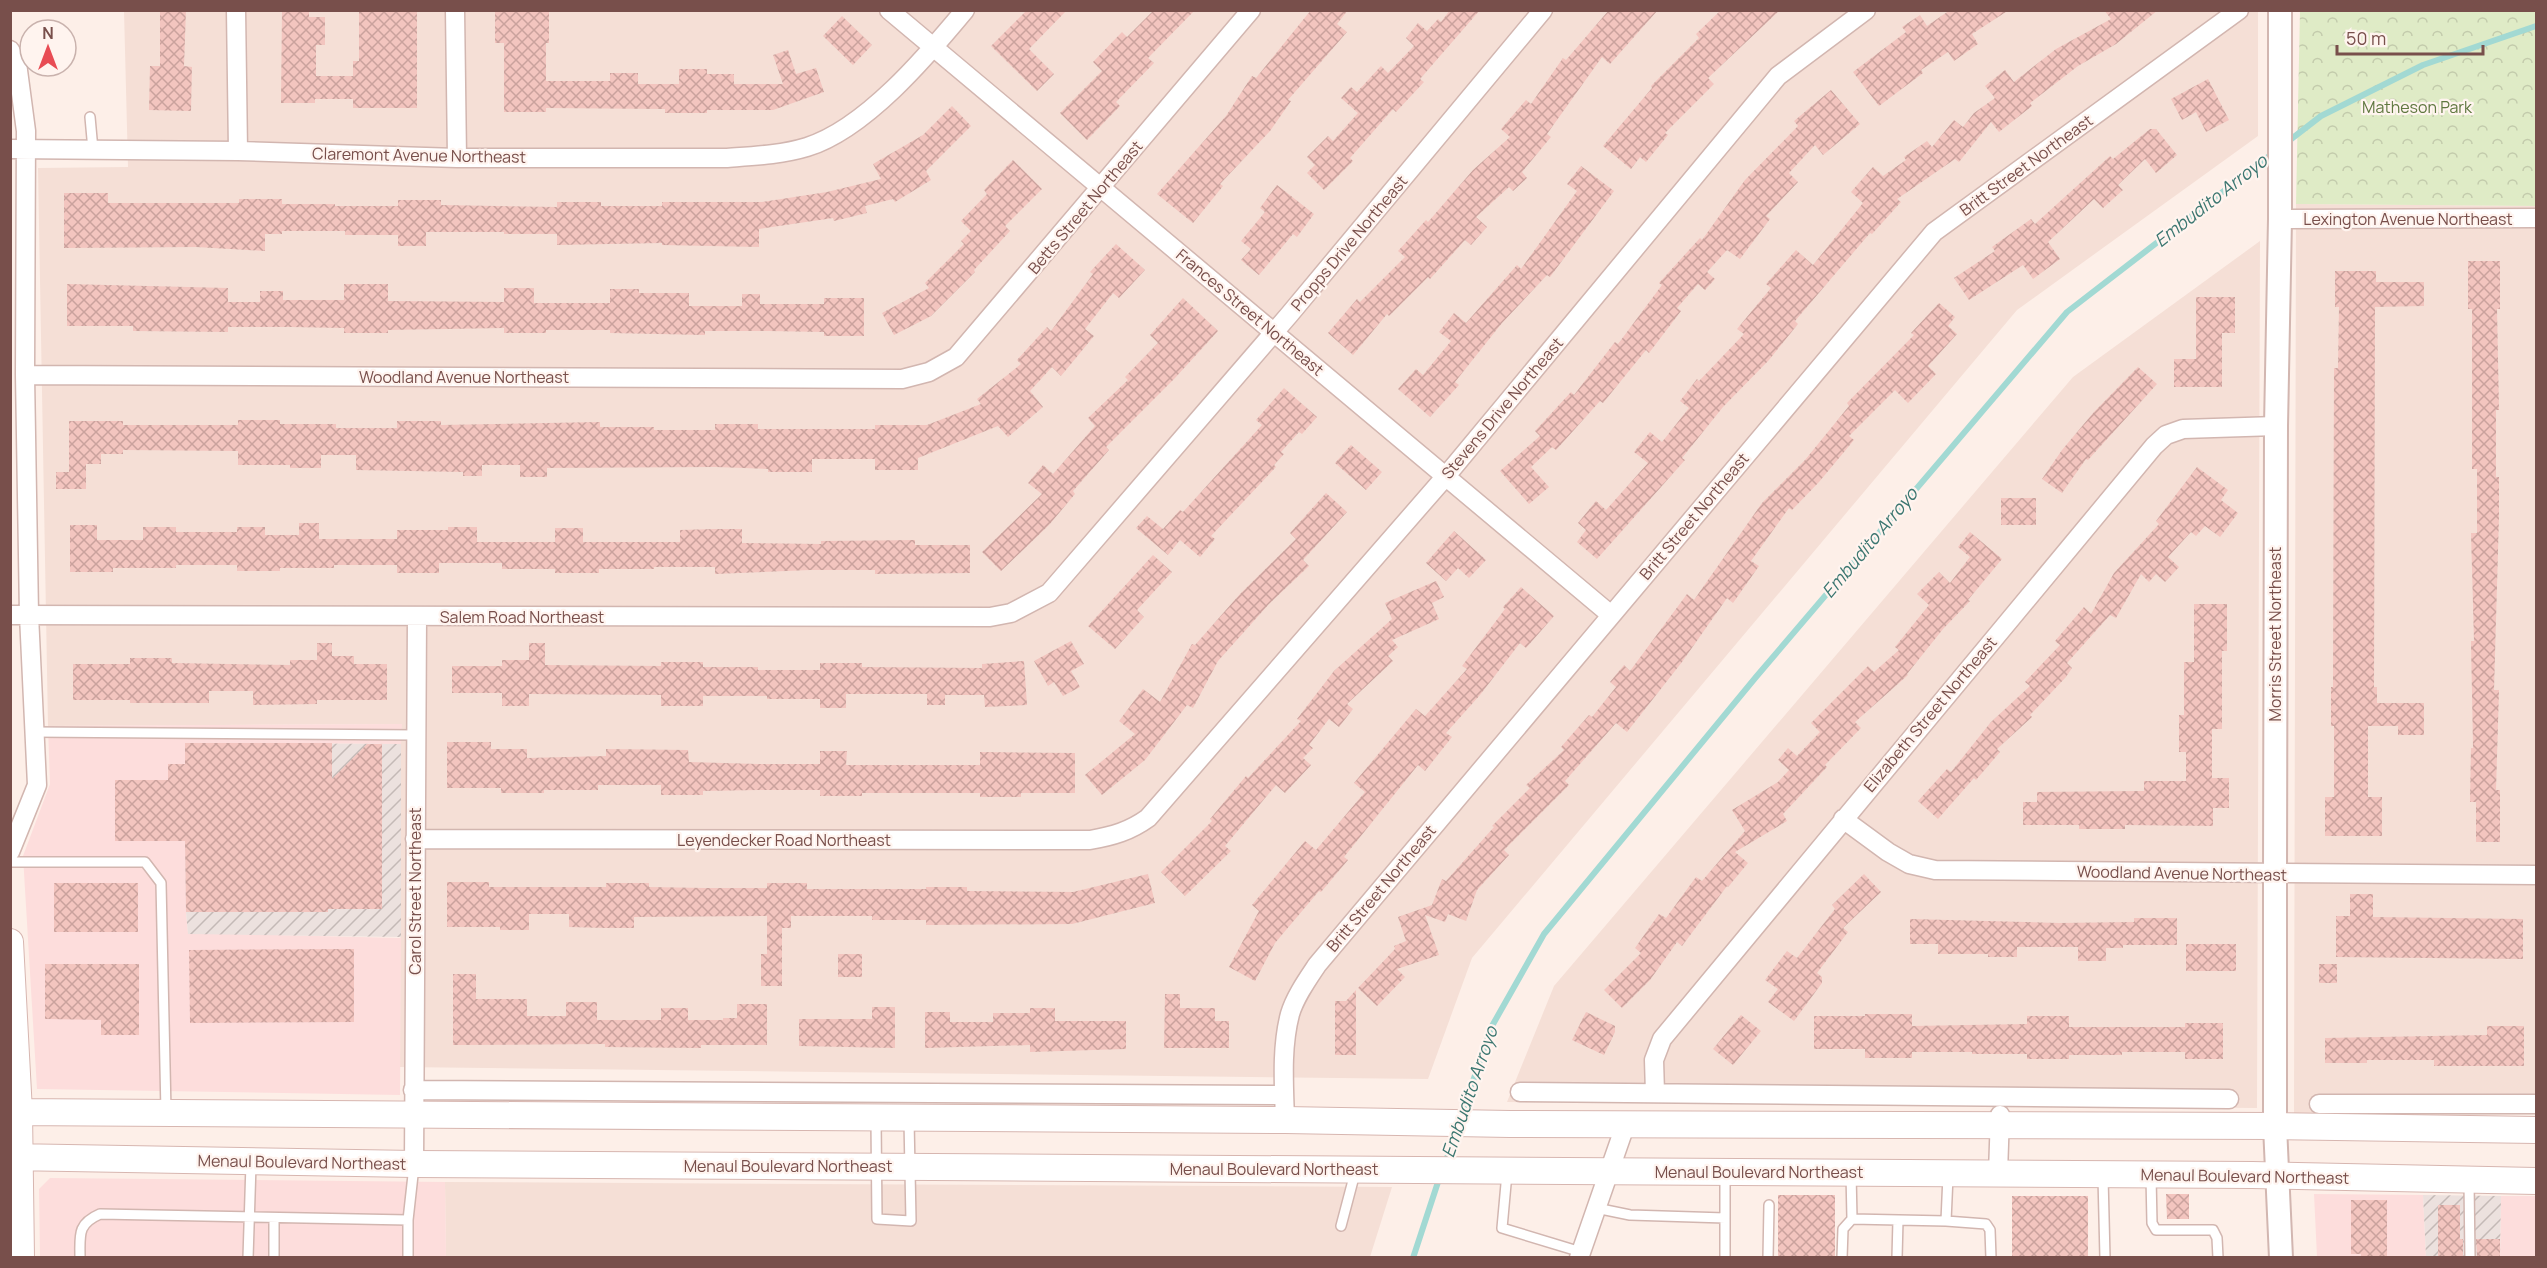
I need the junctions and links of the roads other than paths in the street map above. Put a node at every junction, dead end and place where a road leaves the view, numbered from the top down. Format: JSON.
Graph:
{"nodes":[{"id":1,"x":236,"y":10,"type":"edge"},
{"id":2,"x":455,"y":10,"type":"edge"},
{"id":3,"x":889,"y":10,"type":"edge"},
{"id":4,"x":965,"y":10,"type":"edge"},
{"id":5,"x":1251,"y":10,"type":"edge"},
{"id":6,"x":1543,"y":10,"type":"edge"},
{"id":7,"x":1866,"y":10,"type":"edge"},
{"id":8,"x":2239,"y":10,"type":"edge"},
{"id":9,"x":2280,"y":10,"type":"edge"},
{"id":10,"x":933,"y":48,"type":"junction"},
{"id":11,"x":10,"y":50,"type":"edge"},
{"id":12,"x":90,"y":117,"type":"dead end"},
{"id":13,"x":18,"y":150,"type":"edge"},
{"id":14,"x":93,"y":150,"type":"junction"},
{"id":15,"x":238,"y":151,"type":"junction"},
{"id":16,"x":457,"y":158,"type":"junction"},
{"id":17,"x":1102,"y":188,"type":"junction"},
{"id":18,"x":2536,"y":218,"type":"edge"},
{"id":19,"x":2280,"y":219,"type":"junction"},
{"id":20,"x":1274,"y":332,"type":"junction"},
{"id":21,"x":26,"y":375,"type":"junction"},
{"id":22,"x":902,"y":379,"type":"joint"},
{"id":23,"x":2276,"y":426,"type":"junction"},
{"id":24,"x":1446,"y":476,"type":"junction"},
{"id":25,"x":1031,"y":604,"type":"joint"},
{"id":26,"x":20,"y":615,"type":"edge"},
{"id":27,"x":1611,"y":615,"type":"junction"},
{"id":28,"x":417,"y":617,"type":"junction"},
{"id":29,"x":34,"y":732,"type":"junction"},
{"id":30,"x":416,"y":735,"type":"junction"},
{"id":31,"x":1148,"y":818,"type":"joint"},
{"id":32,"x":1843,"y":819,"type":"junction"},
{"id":33,"x":415,"y":839,"type":"junction"},
{"id":34,"x":10,"y":852,"type":"edge"},
{"id":35,"x":10,"y":862,"type":"edge"},
{"id":36,"x":2275,"y":874,"type":"junction"},
{"id":37,"x":2536,"y":875,"type":"edge"},
{"id":38,"x":10,"y":942,"type":"edge"},
{"id":39,"x":413,"y":1090,"type":"junction"},
{"id":40,"x":1520,"y":1092,"type":"dead end"},
{"id":41,"x":1655,"y":1093,"type":"junction"},
{"id":42,"x":1284,"y":1095,"type":"junction"},
{"id":43,"x":1998,"y":1098,"type":"junction"},
{"id":44,"x":2229,"y":1099,"type":"dead end"},
{"id":45,"x":2319,"y":1104,"type":"dead end"},
{"id":46,"x":2536,"y":1104,"type":"edge"},
{"id":47,"x":15,"y":1112,"type":"edge"},
{"id":48,"x":166,"y":1113,"type":"junction"},
{"id":49,"x":413,"y":1117,"type":"junction"},
{"id":50,"x":876,"y":1119,"type":"junction"},
{"id":51,"x":909,"y":1120,"type":"junction"},
{"id":52,"x":1285,"y":1120,"type":"junction"},
{"id":53,"x":1626,"y":1123,"type":"junction"},
{"id":54,"x":2276,"y":1126,"type":"junction"},
{"id":55,"x":2000,"y":1127,"type":"junction"},
{"id":56,"x":2536,"y":1130,"type":"edge"},
{"id":57,"x":15,"y":1157,"type":"edge"},
{"id":58,"x":251,"y":1162,"type":"junction"},
{"id":59,"x":414,"y":1164,"type":"junction"},
{"id":60,"x":876,"y":1167,"type":"junction"},
{"id":61,"x":910,"y":1167,"type":"junction"},
{"id":62,"x":1356,"y":1169,"type":"junction"},
{"id":63,"x":1508,"y":1171,"type":"junction"},
{"id":64,"x":1609,"y":1172,"type":"junction"},
{"id":65,"x":1725,"y":1172,"type":"junction"},
{"id":66,"x":1851,"y":1173,"type":"junction"},
{"id":67,"x":1948,"y":1173,"type":"junction"},
{"id":68,"x":1998,"y":1173,"type":"junction"},
{"id":69,"x":2103,"y":1174,"type":"junction"},
{"id":70,"x":2151,"y":1174,"type":"junction"},
{"id":71,"x":2278,"y":1176,"type":"junction"},
{"id":72,"x":2469,"y":1179,"type":"junction"},
{"id":73,"x":2536,"y":1184,"type":"edge"},
{"id":74,"x":1769,"y":1206,"type":"dead end"},
{"id":75,"x":1596,"y":1208,"type":"junction"},
{"id":76,"x":249,"y":1217,"type":"junction"},
{"id":77,"x":274,"y":1218,"type":"junction"},
{"id":78,"x":1725,"y":1218,"type":"junction"},
{"id":79,"x":1852,"y":1219,"type":"junction"},
{"id":80,"x":408,"y":1220,"type":"junction"},
{"id":81,"x":1898,"y":1220,"type":"junction"},
{"id":82,"x":1946,"y":1221,"type":"junction"},
{"id":83,"x":1341,"y":1226,"type":"dead end"},
{"id":84,"x":1580,"y":1255,"type":"edge"},
{"id":85,"x":21,"y":1257,"type":"edge"},
{"id":86,"x":80,"y":1257,"type":"edge"},
{"id":87,"x":248,"y":1257,"type":"edge"},
{"id":88,"x":274,"y":1257,"type":"edge"},
{"id":89,"x":408,"y":1257,"type":"edge"},
{"id":90,"x":1725,"y":1257,"type":"edge"},
{"id":91,"x":1768,"y":1257,"type":"edge"},
{"id":92,"x":1842,"y":1257,"type":"edge"},
{"id":93,"x":1897,"y":1257,"type":"edge"},
{"id":94,"x":1991,"y":1257,"type":"edge"},
{"id":95,"x":2105,"y":1257,"type":"edge"},
{"id":96,"x":2218,"y":1257,"type":"edge"},
{"id":97,"x":2281,"y":1257,"type":"edge"},
{"id":98,"x":2470,"y":1257,"type":"edge"}],
"edges":[{"from":1,"to":15,"type":"street"},
{"from":2,"to":16,"type":"street"},
{"from":3,"to":10,"type":"street","name":"Frances Street Northeast"},
{"from":4,"to":10,"type":"street","name":"Claremont Avenue Northeast"},
{"from":5,"to":17,"type":"street","name":"Betts Street Northeast"},
{"from":6,"to":20,"type":"street","name":"Propps Drive Northeast"},
{"from":7,"to":24,"type":"street","name":"Stevens Drive Northeast"},
{"from":8,"to":27,"type":"street","name":"Britt Street Northeast"},
{"from":9,"to":19,"type":"street","name":"Morris Street Northeast"},
{"from":10,"to":16,"type":"street","name":"Claremont Avenue Northeast"},
{"from":10,"to":17,"type":"street","name":"Frances Street Northeast"},
{"from":11,"to":13,"type":"street"},
{"from":12,"to":14,"type":"lane"},
{"from":13,"to":14,"type":"street","name":"Claremont Avenue Northeast"},
{"from":13,"to":21,"type":"street"},
{"from":14,"to":15,"type":"street","name":"Claremont Avenue Northeast"},
{"from":15,"to":16,"type":"street","name":"Claremont Avenue Northeast"},
{"from":17,"to":20,"type":"street","name":"Frances Street Northeast"},
{"from":17,"to":22,"type":"street","name":"Betts Street Northeast"},
{"from":18,"to":19,"type":"street","name":"Lexington Avenue Northeast"},
{"from":19,"to":23,"type":"street","name":"Morris Street Northeast"},
{"from":20,"to":24,"type":"street","name":"Frances Street Northeast"},
{"from":20,"to":25,"type":"street","name":"Propps Drive Northeast"},
{"from":21,"to":22,"type":"street","name":"Woodland Avenue Northeast"},
{"from":21,"to":26,"type":"street"},
{"from":23,"to":32,"type":"street","name":"Elizabeth Street Northeast"},
{"from":23,"to":36,"type":"street","name":"Morris Street Northeast"},
{"from":24,"to":27,"type":"street","name":"Frances Street Northeast"},
{"from":24,"to":31,"type":"street","name":"Stevens Drive Northeast"},
{"from":25,"to":28,"type":"street","name":"Salem Road Northeast"},
{"from":26,"to":28,"type":"street","name":"Salem Road Northeast"},
{"from":26,"to":29,"type":"street"},
{"from":27,"to":42,"type":"street","name":"Britt Street Northeast"},
{"from":28,"to":30,"type":"street","name":"Carol Street Northeast"},
{"from":29,"to":30,"type":"lane"},
{"from":29,"to":34,"type":"street"},
{"from":30,"to":33,"type":"street","name":"Carol Street Northeast"},
{"from":31,"to":33,"type":"street","name":"Leyendecker Road Northeast"},
{"from":32,"to":36,"type":"street","name":"Woodland Avenue Northeast"},
{"from":32,"to":41,"type":"street","name":"Elizabeth Street Northeast"},
{"from":33,"to":39,"type":"street","name":"Carol Street Northeast"},
{"from":35,"to":48,"type":"lane"},
{"from":36,"to":37,"type":"street","name":"Woodland Avenue Northeast"},
{"from":36,"to":54,"type":"street","name":"Morris Street Northeast"},
{"from":38,"to":47,"type":"main road"},
{"from":39,"to":42,"type":"street"},
{"from":39,"to":49,"type":"street","name":"Carol Street Northeast"},
{"from":40,"to":41,"type":"street"},
{"from":41,"to":43,"type":"street"},
{"from":42,"to":52,"type":"street","name":"Britt Street Northeast"},
{"from":43,"to":44,"type":"street"},
{"from":43,"to":55,"type":"street"},
{"from":45,"to":46,"type":"street"},
{"from":47,"to":48,"type":"main road"},
{"from":47,"to":57,"type":"main road"},
{"from":48,"to":49,"type":"main road"},
{"from":49,"to":50,"type":"main road"},
{"from":49,"to":59,"type":"street","name":"Carol Street Northeast"},
{"from":50,"to":51,"type":"main road"},
{"from":50,"to":60,"type":"lane"},
{"from":51,"to":52,"type":"main road"},
{"from":51,"to":61,"type":"lane"},
{"from":52,"to":53,"type":"main road"},
{"from":53,"to":55,"type":"main road"},
{"from":53,"to":64,"type":"street"},
{"from":54,"to":55,"type":"main road"},
{"from":54,"to":56,"type":"main road"},
{"from":54,"to":71,"type":"street","name":"Morris Street Northeast"},
{"from":55,"to":68,"type":"street"},
{"from":57,"to":58,"type":"main road","name":"Menaul Boulevard Northeast"},
{"from":57,"to":85,"type":"main road"},
{"from":58,"to":59,"type":"main road","name":"Menaul Boulevard Northeast"},
{"from":58,"to":76,"type":"lane"},
{"from":59,"to":60,"type":"main road","name":"Menaul Boulevard Northeast"},
{"from":59,"to":80,"type":"lane"},
{"from":60,"to":61,"type":"main road","name":"Menaul Boulevard Northeast"},
{"from":60,"to":61,"type":"lane"},
{"from":61,"to":62,"type":"main road","name":"Menaul Boulevard Northeast"},
{"from":62,"to":63,"type":"main road","name":"Menaul Boulevard Northeast"},
{"from":62,"to":83,"type":"lane"},
{"from":63,"to":64,"type":"main road","name":"Menaul Boulevard Northeast"},
{"from":63,"to":84,"type":"lane"},
{"from":64,"to":65,"type":"main road","name":"Menaul Boulevard Northeast"},
{"from":64,"to":75,"type":"street"},
{"from":65,"to":66,"type":"main road","name":"Menaul Boulevard Northeast"},
{"from":65,"to":78,"type":"lane"},
{"from":66,"to":67,"type":"main road","name":"Menaul Boulevard Northeast"},
{"from":66,"to":79,"type":"lane"},
{"from":67,"to":68,"type":"main road","name":"Menaul Boulevard Northeast"},
{"from":67,"to":82,"type":"lane"},
{"from":68,"to":69,"type":"main road","name":"Menaul Boulevard Northeast"},
{"from":69,"to":70,"type":"main road","name":"Menaul Boulevard Northeast"},
{"from":69,"to":95,"type":"lane"},
{"from":70,"to":71,"type":"main road","name":"Menaul Boulevard Northeast"},
{"from":70,"to":96,"type":"lane"},
{"from":71,"to":72,"type":"main road","name":"Menaul Boulevard Northeast"},
{"from":71,"to":97,"type":"street","name":"Morris Street Northeast"},
{"from":72,"to":73,"type":"main road","name":"Menaul Boulevard Northeast"},
{"from":72,"to":98,"type":"lane"},
{"from":74,"to":91,"type":"lane"},
{"from":75,"to":78,"type":"lane"},
{"from":75,"to":84,"type":"street"},
{"from":76,"to":77,"type":"lane"},
{"from":76,"to":86,"type":"lane"},
{"from":76,"to":87,"type":"lane"},
{"from":77,"to":80,"type":"lane"},
{"from":77,"to":88,"type":"lane"},
{"from":78,"to":90,"type":"lane"},
{"from":79,"to":81,"type":"lane"},
{"from":79,"to":92,"type":"lane"},
{"from":80,"to":89,"type":"lane"},
{"from":81,"to":82,"type":"lane"},
{"from":81,"to":93,"type":"lane"},
{"from":82,"to":94,"type":"lane"}]}
